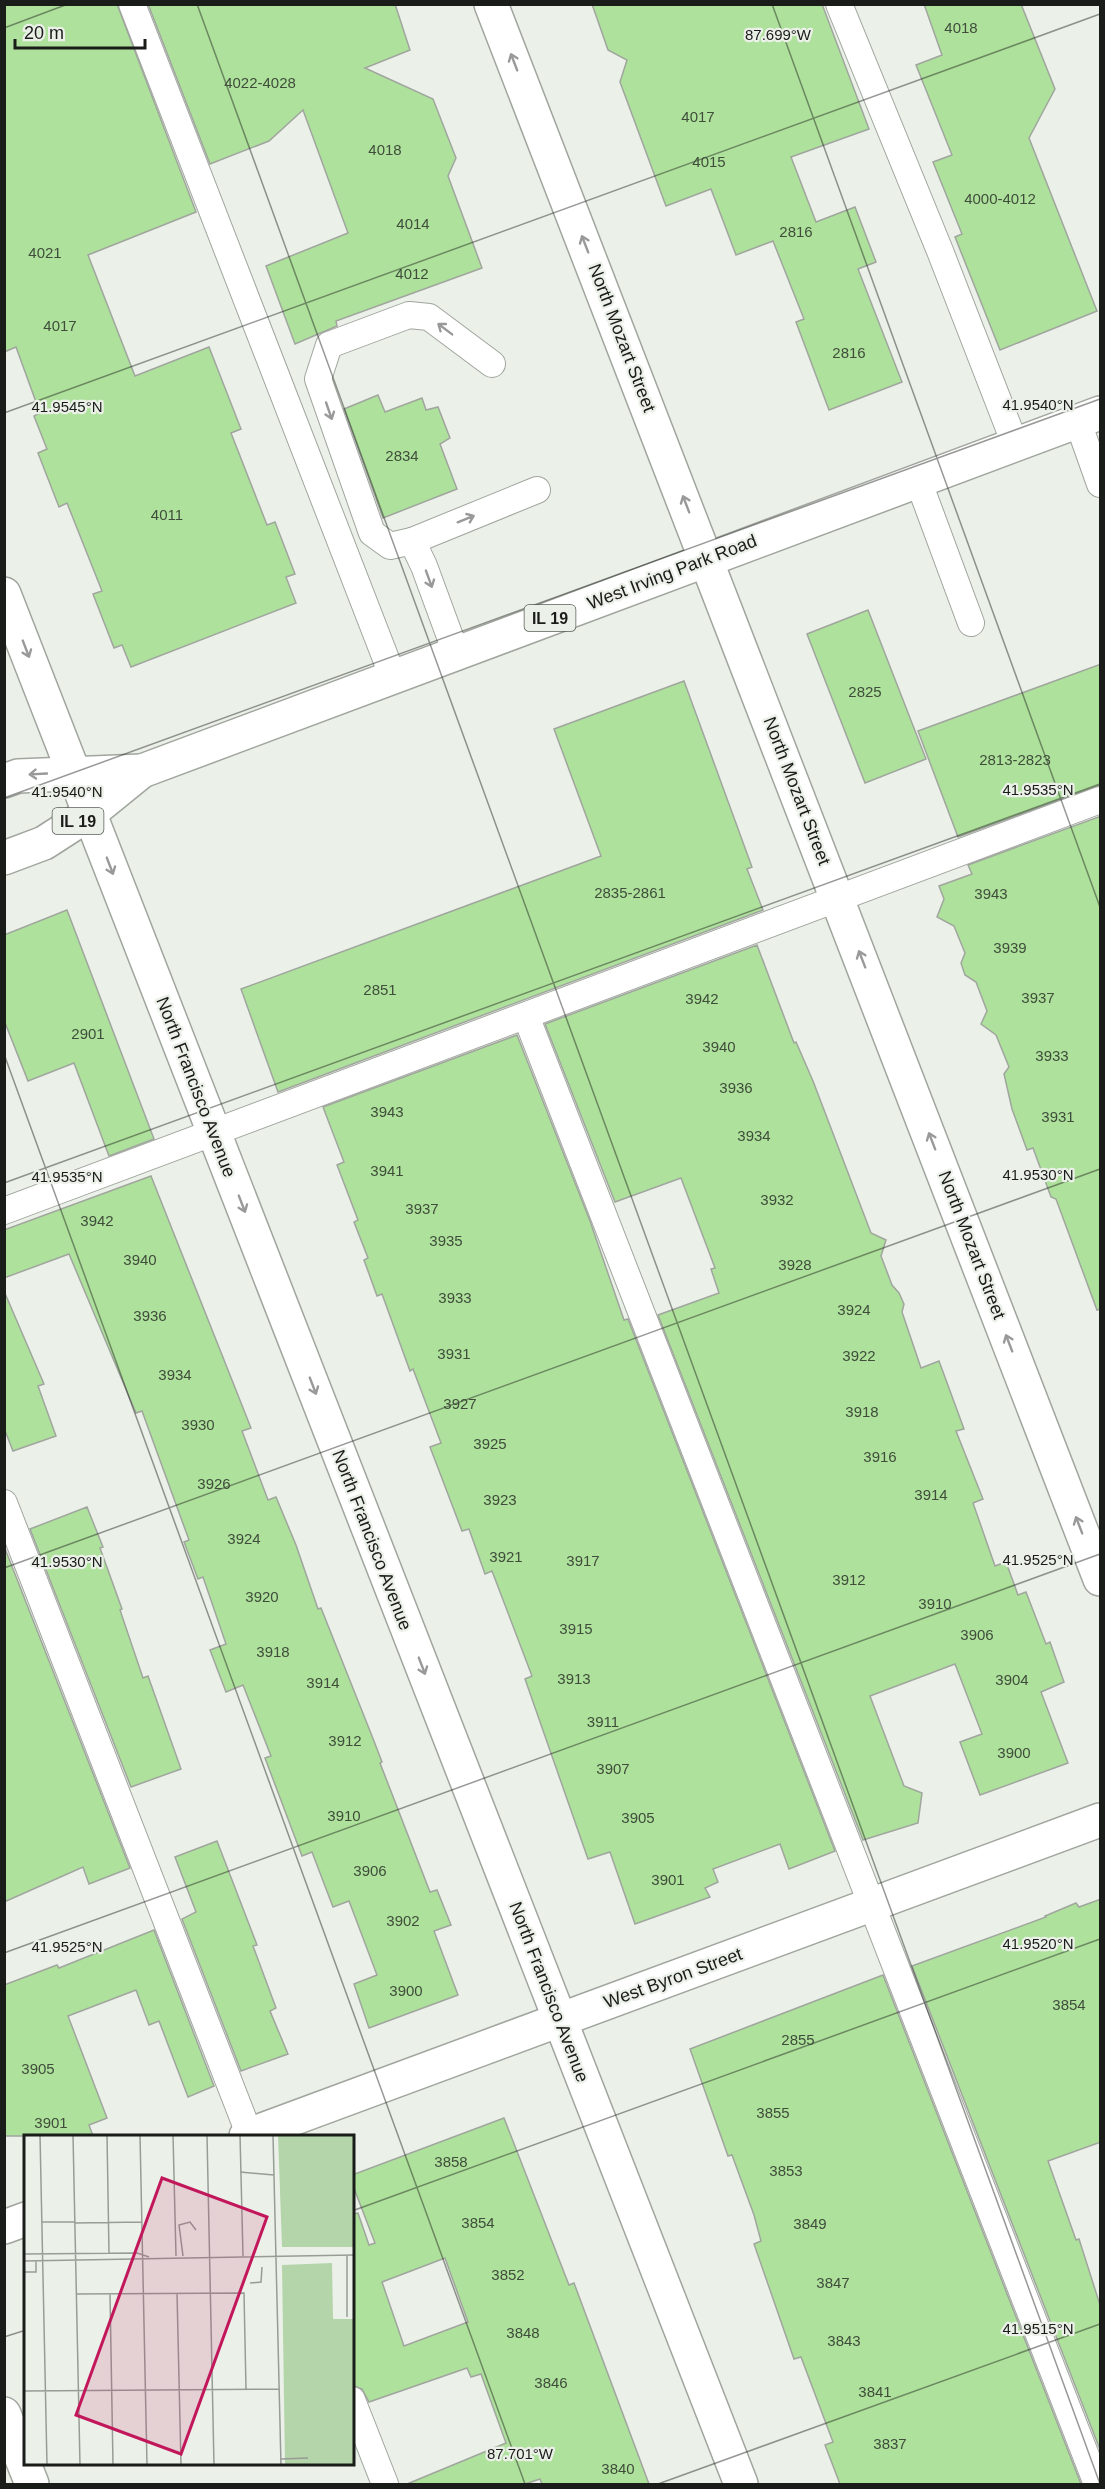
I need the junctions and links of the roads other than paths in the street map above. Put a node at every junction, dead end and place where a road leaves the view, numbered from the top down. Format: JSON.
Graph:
{"nodes":[{"id":1,"x":132,"y":4,"type":"edge"},
{"id":2,"x":492,"y":4,"type":"edge"},
{"id":3,"x":839,"y":4,"type":"edge"},
{"id":4,"x":492,"y":364,"type":"dead end"},
{"id":5,"x":1089,"y":417,"type":"edge"},
{"id":6,"x":1016,"y":444,"type":"junction"},
{"id":7,"x":918,"y":480,"type":"junction"},
{"id":8,"x":1101,"y":484,"type":"edge"},
{"id":9,"x":537,"y":490,"type":"dead end"},
{"id":10,"x":412,"y":541,"type":"junction"},
{"id":11,"x":708,"y":559,"type":"junction"},
{"id":12,"x":4,"y":594,"type":"edge"},
{"id":13,"x":971,"y":623,"type":"dead end"},
{"id":14,"x":456,"y":653,"type":"junction"},
{"id":15,"x":393,"y":677,"type":"junction"},
{"id":16,"x":142,"y":771,"type":"junction"},
{"id":17,"x":73,"y":772,"type":"junction"},
{"id":18,"x":4,"y":781,"type":"edge"},
{"id":19,"x":1101,"y":800,"type":"edge"},
{"id":20,"x":89,"y":814,"type":"junction"},
{"id":21,"x":4,"y":858,"type":"edge"},
{"id":22,"x":838,"y":898,"type":"junction"},
{"id":23,"x":526,"y":1016,"type":"junction"},
{"id":24,"x":214,"y":1133,"type":"junction"},
{"id":25,"x":4,"y":1211,"type":"edge"},
{"id":26,"x":4,"y":1503,"type":"edge"},
{"id":27,"x":1101,"y":1579,"type":"edge"},
{"id":28,"x":1101,"y":1820,"type":"edge"},
{"id":29,"x":872,"y":1905,"type":"junction"},
{"id":30,"x":560,"y":2020,"type":"junction"},
{"id":31,"x":249,"y":2135,"type":"edge"},
{"id":32,"x":252,"y":2135,"type":"edge"},
{"id":33,"x":24,"y":2220,"type":"edge"},
{"id":34,"x":4,"y":2227,"type":"edge"},
{"id":35,"x":354,"y":2405,"type":"edge"},
{"id":36,"x":4,"y":2414,"type":"edge"},
{"id":37,"x":24,"y":2464,"type":"edge"},
{"id":38,"x":24,"y":2465,"type":"edge"},
{"id":39,"x":32,"y":2484,"type":"edge"},
{"id":40,"x":385,"y":2484,"type":"edge"},
{"id":41,"x":741,"y":2484,"type":"edge"},
{"id":42,"x":1097,"y":2484,"type":"edge"}],
"edges":[{"from":1,"to":15,"type":"lane"},
{"from":11,"to":2,"type":"street","name":"North Mozart Street","one_way":true},
{"from":3,"to":6,"type":"lane"},
{"from":4,"to":10,"type":"lane","one_way":true},
{"from":5,"to":6,"type":"street","name":"West Irving Park Road","number":"IL 19"},
{"from":5,"to":8,"type":"lane"},
{"from":6,"to":7,"type":"street","name":"West Irving Park Road","number":"IL 19"},
{"from":7,"to":11,"type":"street","name":"West Irving Park Road","number":"IL 19"},
{"from":7,"to":13,"type":"lane"},
{"from":10,"to":9,"type":"lane","one_way":true},
{"from":10,"to":14,"type":"lane","one_way":true},
{"from":11,"to":14,"type":"street","name":"West Irving Park Road","number":"IL 19"},
{"from":11,"to":22,"type":"street","name":"North Mozart Street"},
{"from":12,"to":17,"type":"street","name":"North Francisco Avenue","one_way":true},
{"from":14,"to":15,"type":"street","name":"West Irving Park Road","number":"IL 19"},
{"from":15,"to":16,"type":"street","name":"West Irving Park Road","number":"IL 19"},
{"from":16,"to":17,"type":"street","name":"West Irving Park Road","number":"IL 19"},
{"from":16,"to":20,"type":"street","name":"West Irving Park Road","number":"IL 19"},
{"from":17,"to":18,"type":"street","name":"West Irving Park Road","number":"IL 19","one_way":true},
{"from":17,"to":20,"type":"street","name":"North Francisco Avenue"},
{"from":19,"to":22,"type":"lane"},
{"from":20,"to":21,"type":"street","name":"West Irving Park Road","number":"IL 19"},
{"from":20,"to":24,"type":"street","name":"North Francisco Avenue","one_way":true},
{"from":22,"to":23,"type":"lane"},
{"from":27,"to":22,"type":"street","name":"North Mozart Street","one_way":true},
{"from":23,"to":24,"type":"lane"},
{"from":23,"to":29,"type":"lane"},
{"from":24,"to":25,"type":"lane"},
{"from":24,"to":30,"type":"street","name":"North Francisco Avenue","one_way":true},
{"from":26,"to":31,"type":"lane"},
{"from":28,"to":29,"type":"street","name":"West Byron Street"},
{"from":29,"to":30,"type":"street","name":"West Byron Street"},
{"from":29,"to":42,"type":"lane"},
{"from":30,"to":32,"type":"street","name":"West Byron Street"},
{"from":30,"to":41,"type":"street","name":"North Francisco Avenue"},
{"from":33,"to":34,"type":"street"},
{"from":35,"to":40,"type":"lane"},
{"from":36,"to":37,"type":"street"},
{"from":38,"to":39,"type":"street"}]}
